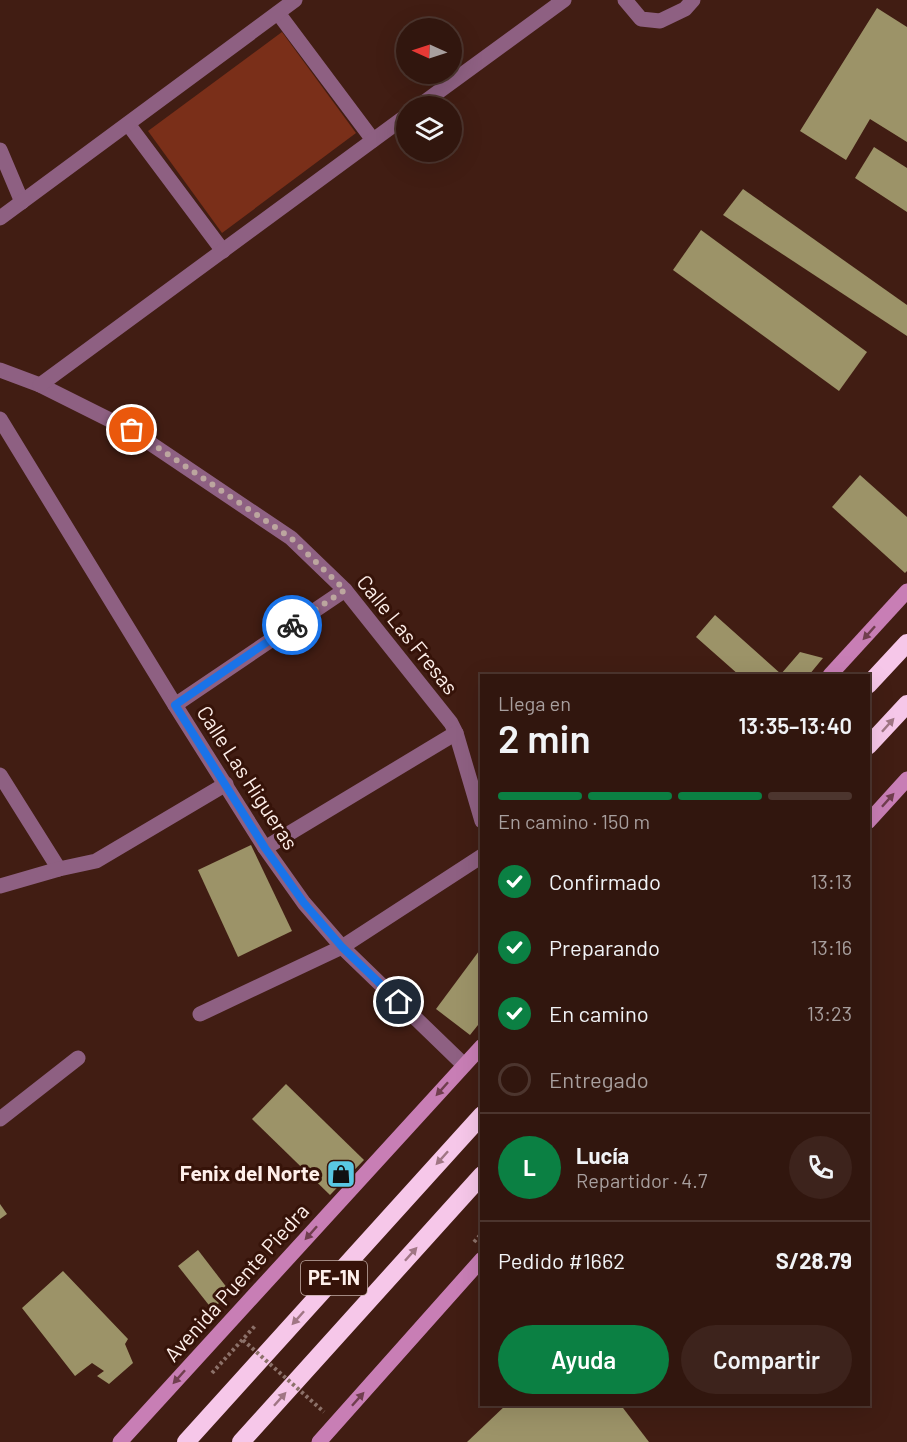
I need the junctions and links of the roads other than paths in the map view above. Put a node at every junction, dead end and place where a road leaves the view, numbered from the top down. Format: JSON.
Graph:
{"nodes":[{"id":1,"x":295,"y":0,"type":"edge"},
{"id":2,"x":564,"y":0,"type":"edge"},
{"id":3,"x":626,"y":0,"type":"edge"},
{"id":4,"x":693,"y":0,"type":"edge"},
{"id":5,"x":278,"y":13,"type":"junction"},
{"id":6,"x":433,"y":96,"type":"edge"},
{"id":7,"x":396,"y":123,"type":"edge"},
{"id":8,"x":128,"y":124,"type":"junction"},
{"id":9,"x":373,"y":140,"type":"junction"},
{"id":10,"x":0,"y":150,"type":"edge"},
{"id":11,"x":22,"y":202,"type":"junction"},
{"id":12,"x":0,"y":218,"type":"edge"},
{"id":13,"x":223,"y":251,"type":"junction"},
{"id":14,"x":0,"y":370,"type":"edge"},
{"id":15,"x":40,"y":386,"type":"junction"},
{"id":16,"x":0,"y":419,"type":"edge"},
{"id":17,"x":345,"y":590,"type":"junction"},
{"id":18,"x":907,"y":591,"type":"edge"},
{"id":19,"x":907,"y":643,"type":"edge"},
{"id":20,"x":831,"y":674,"type":"edge"},
{"id":21,"x":870,"y":684,"type":"edge"},
{"id":22,"x":907,"y":704,"type":"edge"},
{"id":23,"x":175,"y":705,"type":"junction"},
{"id":24,"x":456,"y":733,"type":"junction"},
{"id":25,"x":870,"y":744,"type":"edge"},
{"id":26,"x":0,"y":775,"type":"edge"},
{"id":27,"x":907,"y":779,"type":"edge"},
{"id":28,"x":226,"y":784,"type":"junction"},
{"id":29,"x":480,"y":814,"type":"edge"},
{"id":30,"x":870,"y":820,"type":"edge"},
{"id":31,"x":265,"y":848,"type":"junction"},
{"id":32,"x":480,"y":857,"type":"edge"},
{"id":33,"x":59,"y":869,"type":"junction"},
{"id":34,"x":0,"y":886,"type":"edge"},
{"id":35,"x":342,"y":947,"type":"junction"},
{"id":36,"x":200,"y":1014,"type":"dead end"},
{"id":37,"x":480,"y":1048,"type":"edge"},
{"id":38,"x":78,"y":1059,"type":"dead end"},
{"id":39,"x":464,"y":1065,"type":"junction"},
{"id":40,"x":480,"y":1117,"type":"edge"},
{"id":41,"x":0,"y":1119,"type":"edge"},
{"id":42,"x":480,"y":1177,"type":"edge"},
{"id":43,"x":480,"y":1261,"type":"edge"},
{"id":44,"x":120,"y":1442,"type":"edge"},
{"id":45,"x":186,"y":1442,"type":"edge"},
{"id":46,"x":241,"y":1442,"type":"edge"},
{"id":47,"x":319,"y":1442,"type":"edge"}],
"edges":[{"from":1,"to":5,"type":"street"},
{"from":2,"to":6,"type":"street"},
{"from":3,"to":4,"type":"street"},
{"from":5,"to":8,"type":"street"},
{"from":5,"to":9,"type":"street"},
{"from":7,"to":9,"type":"street"},
{"from":8,"to":11,"type":"street"},
{"from":8,"to":13,"type":"street"},
{"from":9,"to":13,"type":"street"},
{"from":10,"to":11,"type":"street"},
{"from":11,"to":12,"type":"street"},
{"from":13,"to":15,"type":"street"},
{"from":14,"to":15,"type":"street","name":"Calle Las Fresas"},
{"from":15,"to":17,"type":"street","name":"Calle Las Fresas"},
{"from":16,"to":23,"type":"street","name":"Calle Las Higueras"},
{"from":17,"to":23,"type":"street"},
{"from":17,"to":24,"type":"street","name":"Calle Las Fresas"},
{"from":18,"to":20,"type":"main road","one_way":true},
{"from":19,"to":21,"type":"highway"},
{"from":25,"to":22,"type":"highway","one_way":true},
{"from":23,"to":28,"type":"street","name":"Calle Las Higueras"},
{"from":24,"to":29,"type":"street","name":"Calle Las Fresas"},
{"from":24,"to":31,"type":"street"},
{"from":26,"to":33,"type":"street"},
{"from":30,"to":27,"type":"main road","one_way":true},
{"from":28,"to":31,"type":"street","name":"Calle Las Higueras"},
{"from":28,"to":33,"type":"street"},
{"from":31,"to":35,"type":"street","name":"Calle Las Higueras"},
{"from":32,"to":35,"type":"street"},
{"from":33,"to":34,"type":"street"},
{"from":35,"to":36,"type":"street"},
{"from":35,"to":39,"type":"street","name":"Calle Las Higueras"},
{"from":37,"to":39,"type":"main road","name":"Avenida Puente Piedra"},
{"from":38,"to":41,"type":"street"},
{"from":39,"to":44,"type":"main road","name":"Avenida Puente Piedra","one_way":true},
{"from":40,"to":45,"type":"highway","number":"PE-1N","one_way":true},
{"from":46,"to":42,"type":"highway","number":"PE-1N","one_way":true},
{"from":47,"to":43,"type":"main road","one_way":true}]}
